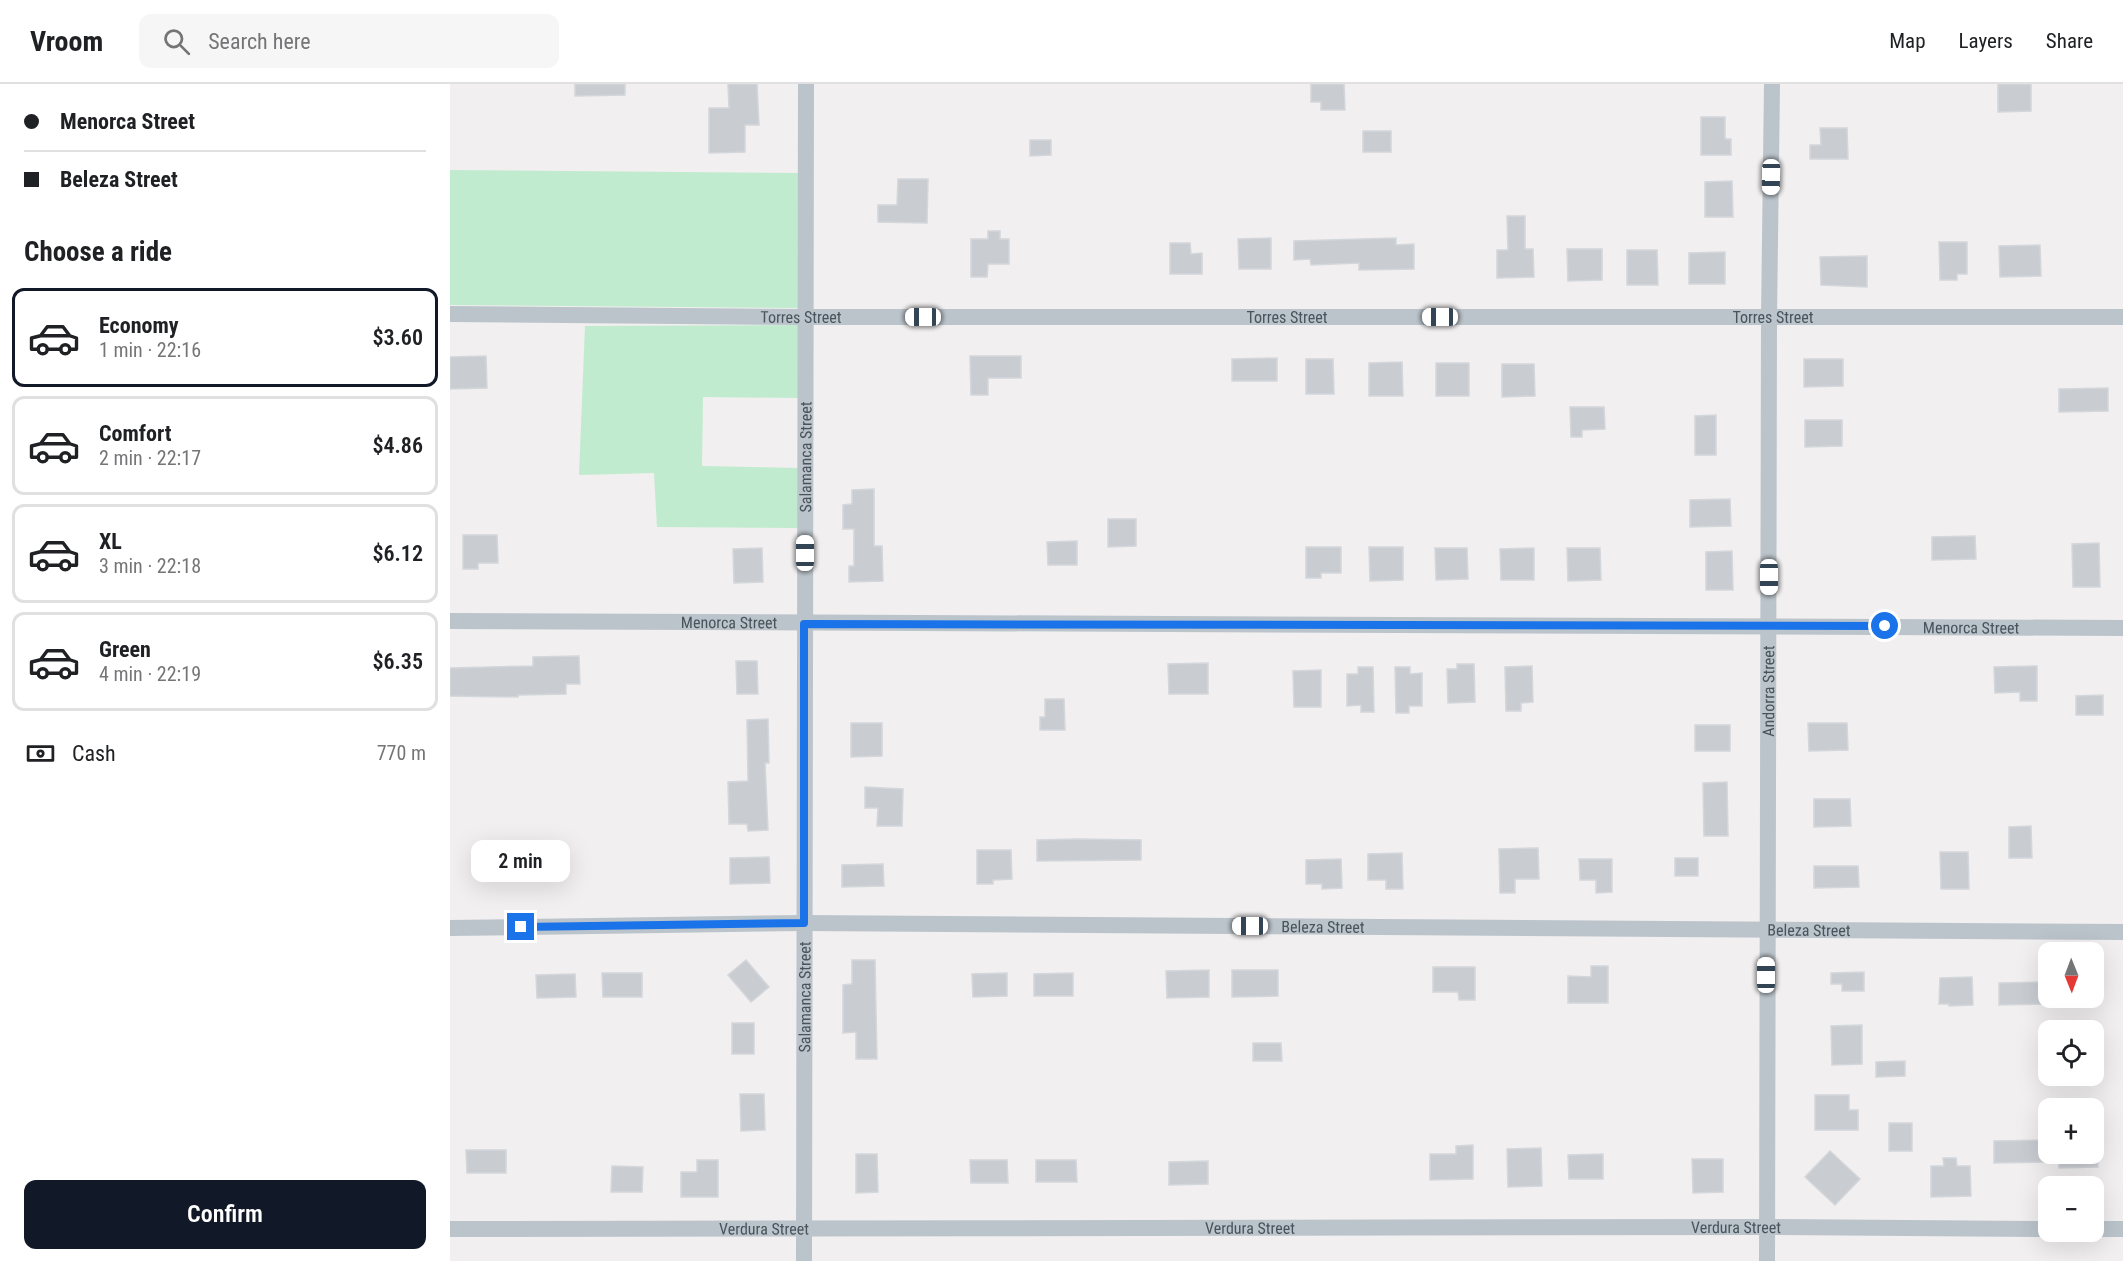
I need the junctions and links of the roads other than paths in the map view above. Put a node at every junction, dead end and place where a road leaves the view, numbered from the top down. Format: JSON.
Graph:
{"nodes":[{"id":1,"x":806,"y":84,"type":"edge"},
{"id":2,"x":1772,"y":84,"type":"edge"},
{"id":3,"x":450,"y":314,"type":"edge"},
{"id":4,"x":806,"y":317,"type":"junction"},
{"id":5,"x":1769,"y":317,"type":"junction"},
{"id":6,"x":2123,"y":318,"type":"edge"},
{"id":7,"x":450,"y":621,"type":"edge"},
{"id":8,"x":804,"y":624,"type":"junction"},
{"id":9,"x":1769,"y":625,"type":"junction"},
{"id":10,"x":2123,"y":628,"type":"edge"},
{"id":11,"x":804,"y":923,"type":"junction"},
{"id":12,"x":450,"y":928,"type":"edge"},
{"id":13,"x":1767,"y":930,"type":"junction"},
{"id":14,"x":2123,"y":932,"type":"edge"},
{"id":15,"x":1768,"y":1227,"type":"junction"},
{"id":16,"x":450,"y":1229,"type":"edge"},
{"id":17,"x":804,"y":1229,"type":"junction"},
{"id":18,"x":2038,"y":1229,"type":"edge"},
{"id":19,"x":2104,"y":1229,"type":"edge"},
{"id":20,"x":2123,"y":1229,"type":"edge"},
{"id":21,"x":804,"y":1261,"type":"edge"},
{"id":22,"x":1767,"y":1261,"type":"edge"}],
"edges":[{"from":1,"to":4,"type":"street","name":"Salamanca Street"},
{"from":2,"to":5,"type":"street","name":"Andorra Street"},
{"from":3,"to":4,"type":"street","name":"Torres Street"},
{"from":4,"to":5,"type":"street","name":"Torres Street"},
{"from":4,"to":8,"type":"street","name":"Salamanca Street"},
{"from":5,"to":6,"type":"street","name":"Torres Street"},
{"from":5,"to":9,"type":"street","name":"Andorra Street"},
{"from":7,"to":8,"type":"street","name":"Menorca Street"},
{"from":8,"to":9,"type":"street","name":"Menorca Street"},
{"from":8,"to":11,"type":"street","name":"Salamanca Street"},
{"from":9,"to":10,"type":"street","name":"Menorca Street"},
{"from":9,"to":13,"type":"street","name":"Andorra Street"},
{"from":11,"to":12,"type":"street","name":"Beleza Street"},
{"from":11,"to":13,"type":"street","name":"Beleza Street"},
{"from":11,"to":17,"type":"street","name":"Salamanca Street"},
{"from":13,"to":14,"type":"street","name":"Beleza Street"},
{"from":13,"to":15,"type":"street","name":"Andorra Street"},
{"from":15,"to":17,"type":"street","name":"Verdura Street"},
{"from":15,"to":18,"type":"street","name":"Verdura Street"},
{"from":15,"to":22,"type":"street","name":"Andorra Street"},
{"from":16,"to":17,"type":"street","name":"Verdura Street"},
{"from":17,"to":21,"type":"street","name":"Salamanca Street"},
{"from":19,"to":20,"type":"street"}]}
